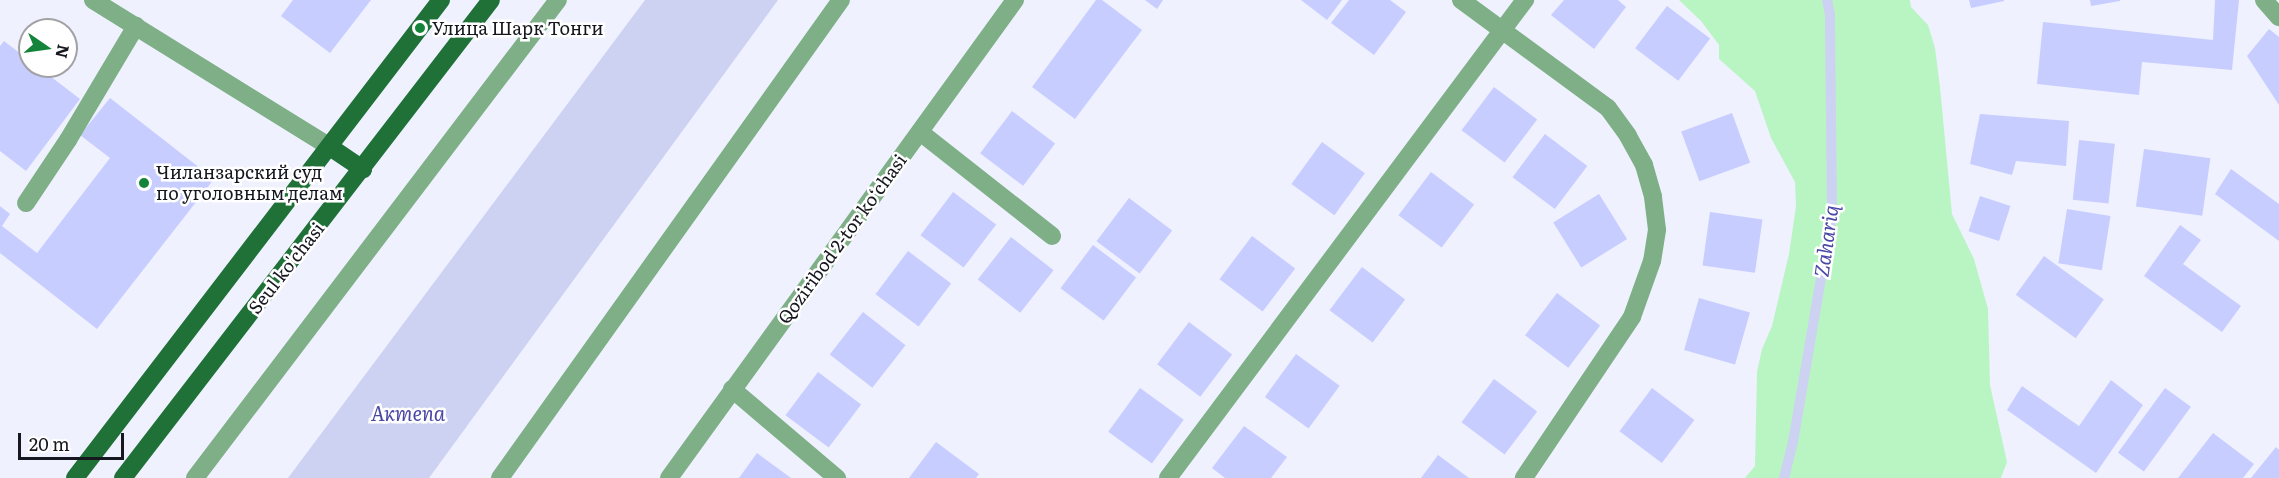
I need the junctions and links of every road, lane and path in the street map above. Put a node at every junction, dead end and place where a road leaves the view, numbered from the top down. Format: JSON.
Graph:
{"nodes":[{"id":1,"x":93,"y":0,"type":"edge"},
{"id":2,"x":441,"y":0,"type":"edge"},
{"id":3,"x":491,"y":0,"type":"edge"},
{"id":4,"x":558,"y":0,"type":"edge"},
{"id":5,"x":841,"y":0,"type":"edge"},
{"id":6,"x":1015,"y":0,"type":"edge"},
{"id":7,"x":1461,"y":0,"type":"edge"},
{"id":8,"x":1525,"y":0,"type":"edge"},
{"id":9,"x":2264,"y":0,"type":"edge"},
{"id":10,"x":2279,"y":17,"type":"edge"},
{"id":11,"x":136,"y":26,"type":"junction"},
{"id":12,"x":1502,"y":30,"type":"junction"},
{"id":13,"x":920,"y":132,"type":"junction"},
{"id":14,"x":330,"y":147,"type":"junction"},
{"id":15,"x":363,"y":169,"type":"junction"},
{"id":16,"x":26,"y":203,"type":"dead end"},
{"id":17,"x":1052,"y":236,"type":"dead end"},
{"id":18,"x":732,"y":389,"type":"junction"},
{"id":19,"x":75,"y":478,"type":"edge"},
{"id":20,"x":123,"y":478,"type":"edge"},
{"id":21,"x":195,"y":478,"type":"edge"},
{"id":22,"x":500,"y":478,"type":"edge"},
{"id":23,"x":669,"y":478,"type":"edge"},
{"id":24,"x":837,"y":478,"type":"edge"},
{"id":25,"x":1168,"y":478,"type":"edge"},
{"id":26,"x":1524,"y":478,"type":"edge"}],
"edges":[{"from":1,"to":11,"type":"street"},
{"from":2,"to":14,"type":"main road"},
{"from":3,"to":15,"type":"main road","name":"Seul ko'chasi"},
{"from":4,"to":21,"type":"street"},
{"from":5,"to":22,"type":"street"},
{"from":6,"to":13,"type":"street","name":"Qoziribod 2-tor ko‘chasi"},
{"from":7,"to":12,"type":"street"},
{"from":8,"to":12,"type":"street"},
{"from":9,"to":10,"type":"street"},
{"from":11,"to":14,"type":"street"},
{"from":11,"to":16,"type":"street"},
{"from":12,"to":25,"type":"street"},
{"from":12,"to":26,"type":"street"},
{"from":13,"to":17,"type":"street"},
{"from":13,"to":18,"type":"street","name":"Qoziribod 2-tor ko‘chasi"},
{"from":14,"to":15,"type":"main road"},
{"from":14,"to":19,"type":"main road"},
{"from":15,"to":20,"type":"main road","name":"Seul ko'chasi"},
{"from":18,"to":23,"type":"street","name":"Qoziribod 2-tor ko‘chasi"},
{"from":18,"to":24,"type":"street"}]}
